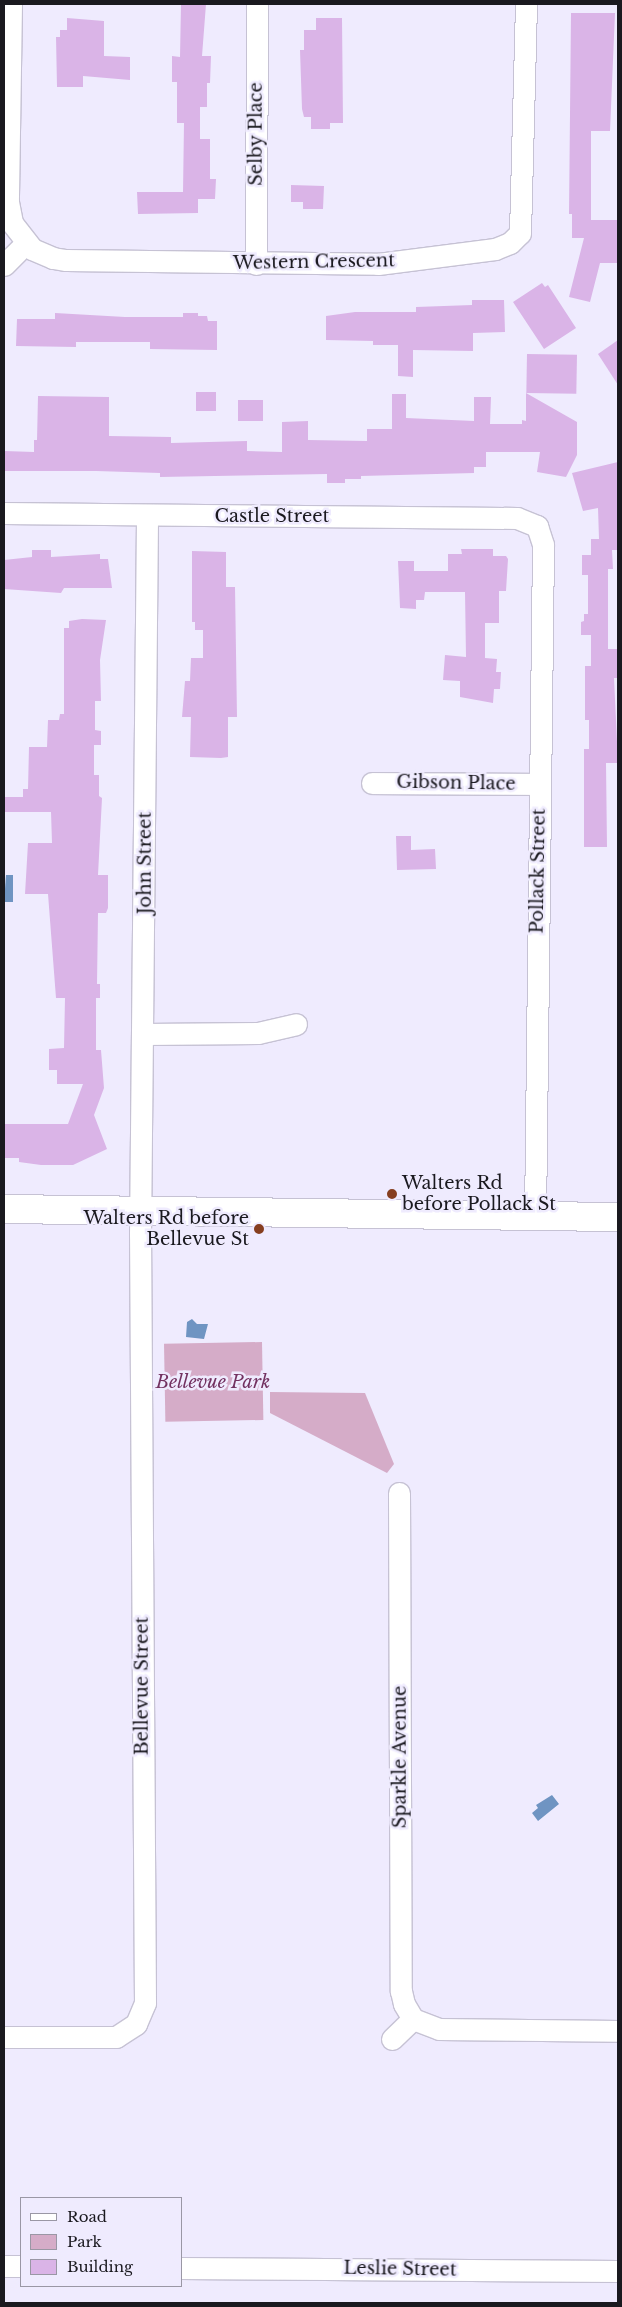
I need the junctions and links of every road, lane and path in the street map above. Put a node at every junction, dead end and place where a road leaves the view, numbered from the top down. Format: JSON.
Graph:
{"nodes":[{"id":1,"x":11,"y":4,"type":"edge"},
{"id":2,"x":257,"y":4,"type":"edge"},
{"id":3,"x":526,"y":4,"type":"edge"},
{"id":4,"x":26,"y":243,"type":"junction"},
{"id":5,"x":256,"y":264,"type":"junction"},
{"id":6,"x":4,"y":265,"type":"edge"},
{"id":7,"x":4,"y":513,"type":"edge"},
{"id":8,"x":147,"y":515,"type":"junction"},
{"id":9,"x":537,"y":526,"type":"joint"},
{"id":10,"x":372,"y":783,"type":"dead end"},
{"id":11,"x":539,"y":784,"type":"junction"},
{"id":12,"x":296,"y":1024,"type":"dead end"},
{"id":13,"x":144,"y":1034,"type":"junction"},
{"id":14,"x":4,"y":1209,"type":"edge"},
{"id":15,"x":140,"y":1210,"type":"junction"},
{"id":16,"x":535,"y":1216,"type":"junction"},
{"id":17,"x":618,"y":1217,"type":"edge"},
{"id":18,"x":399,"y":1492,"type":"dead end"},
{"id":19,"x":413,"y":2019,"type":"junction"},
{"id":20,"x":618,"y":2031,"type":"edge"},
{"id":21,"x":4,"y":2037,"type":"edge"},
{"id":22,"x":392,"y":2039,"type":"dead end"},
{"id":23,"x":4,"y":2266,"type":"edge"},
{"id":24,"x":20,"y":2266,"type":"edge"},
{"id":25,"x":182,"y":2268,"type":"edge"},
{"id":26,"x":618,"y":2272,"type":"edge"}],
"edges":[{"from":1,"to":4,"type":"street","name":"Western Crescent"},
{"from":2,"to":5,"type":"street","name":"Selby Place"},
{"from":3,"to":5,"type":"street","name":"Western Crescent"},
{"from":4,"to":5,"type":"street","name":"Western Crescent"},
{"from":4,"to":6,"type":"street"},
{"from":7,"to":8,"type":"street","name":"Castle Street"},
{"from":8,"to":9,"type":"street","name":"Castle Street"},
{"from":8,"to":13,"type":"street","name":"John Street"},
{"from":9,"to":11,"type":"street","name":"Pollack Street"},
{"from":10,"to":11,"type":"street","name":"Gibson Place"},
{"from":11,"to":16,"type":"street","name":"Pollack Street"},
{"from":12,"to":13,"type":"street"},
{"from":13,"to":15,"type":"street","name":"John Street"},
{"from":14,"to":15,"type":"main road"},
{"from":15,"to":16,"type":"main road"},
{"from":15,"to":21,"type":"street","name":"Bellevue Street"},
{"from":16,"to":17,"type":"main road"},
{"from":18,"to":19,"type":"street","name":"Sparkle Avenue"},
{"from":19,"to":20,"type":"street"},
{"from":19,"to":22,"type":"street"},
{"from":23,"to":24,"type":"street"},
{"from":25,"to":26,"type":"street","name":"Leslie Street"}]}
